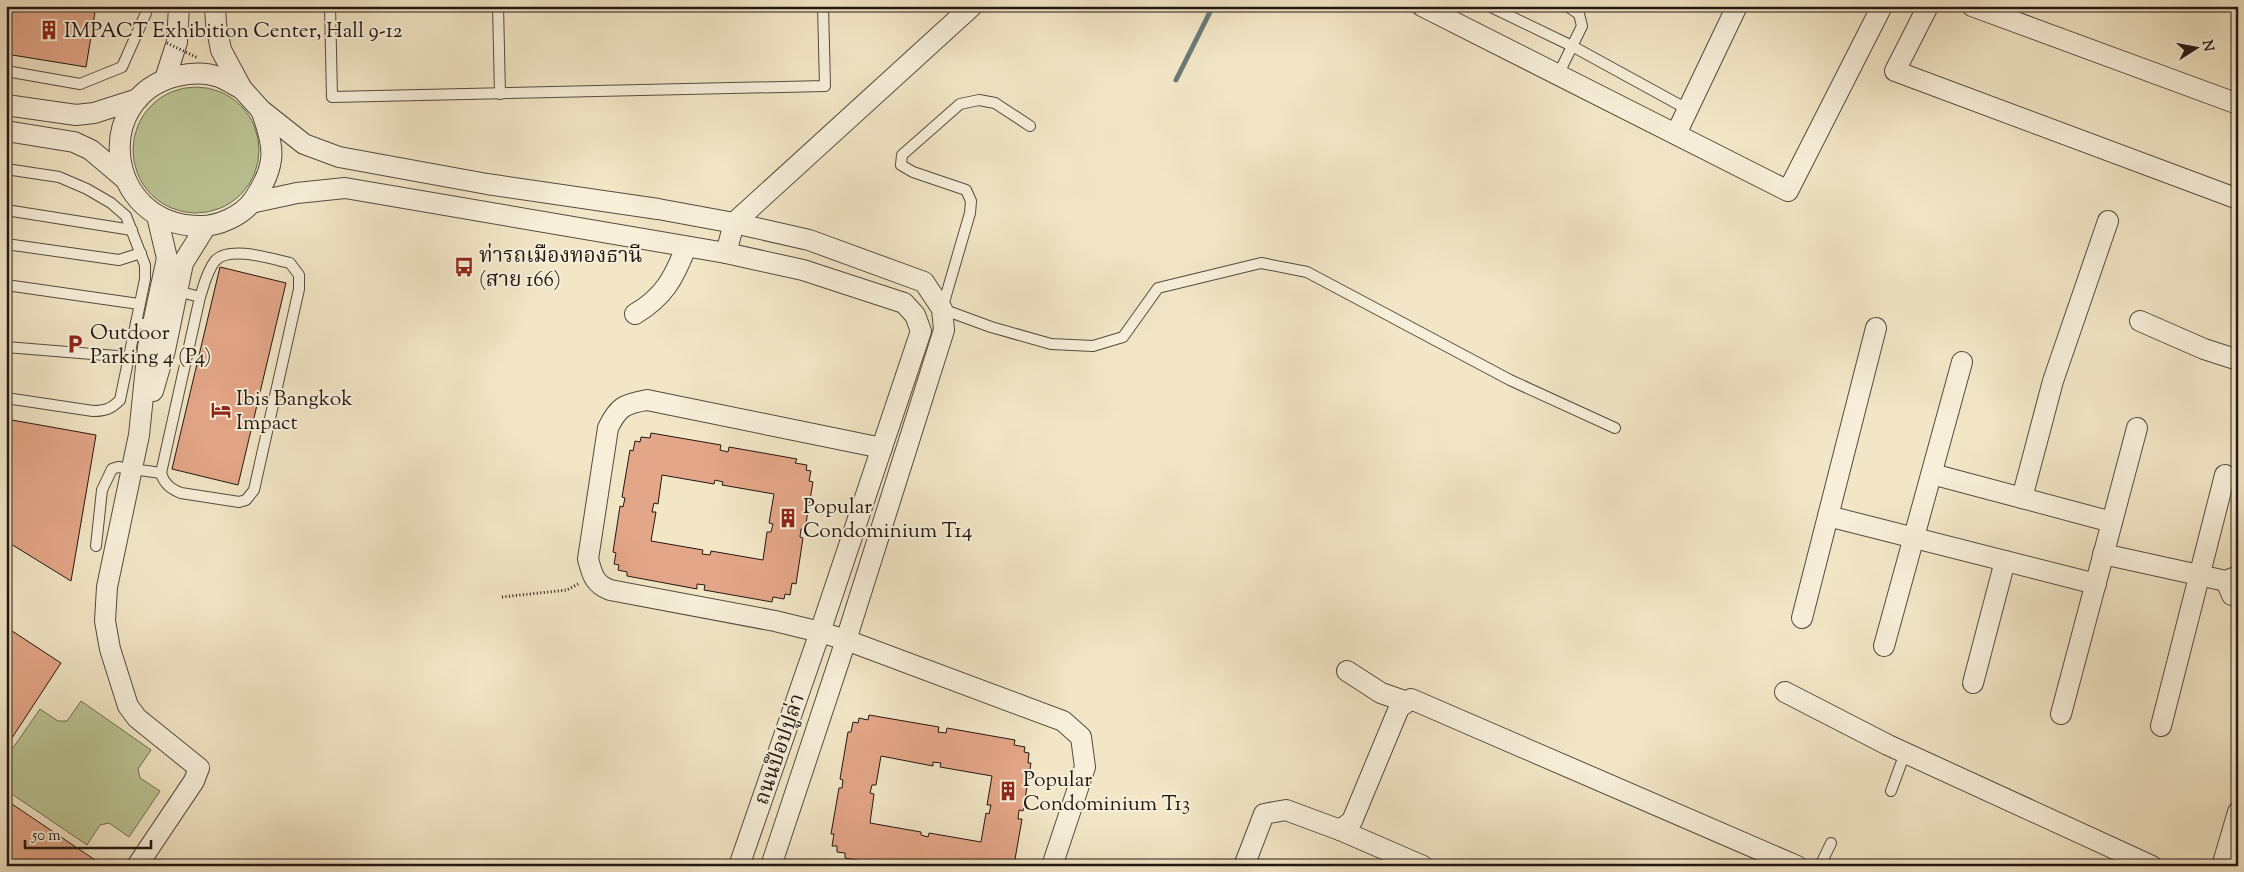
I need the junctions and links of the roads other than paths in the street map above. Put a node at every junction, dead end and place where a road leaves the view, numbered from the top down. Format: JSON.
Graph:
{"nodes":[{"id":1,"x":146,"y":6,"type":"edge"},
{"id":2,"x":179,"y":6,"type":"edge"},
{"id":3,"x":215,"y":6,"type":"edge"},
{"id":4,"x":330,"y":6,"type":"edge"},
{"id":5,"x":498,"y":6,"type":"edge"},
{"id":6,"x":823,"y":6,"type":"edge"},
{"id":7,"x":972,"y":6,"type":"edge"},
{"id":8,"x":1422,"y":6,"type":"edge"},
{"id":9,"x":1489,"y":6,"type":"edge"},
{"id":10,"x":1567,"y":6,"type":"edge"},
{"id":11,"x":1737,"y":6,"type":"edge"},
{"id":12,"x":1882,"y":6,"type":"edge"},
{"id":13,"x":1928,"y":6,"type":"edge"},
{"id":14,"x":1972,"y":6,"type":"edge"},
{"id":15,"x":1448,"y":12,"type":"edge"},
{"id":16,"x":1572,"y":46,"type":"junction"},
{"id":17,"x":6,"y":71,"type":"edge"},
{"id":18,"x":1558,"y":75,"type":"junction"},
{"id":19,"x":165,"y":79,"type":"junction"},
{"id":20,"x":242,"y":89,"type":"junction"},
{"id":21,"x":500,"y":94,"type":"junction"},
{"id":22,"x":138,"y":99,"type":"junction"},
{"id":23,"x":6,"y":104,"type":"edge"},
{"id":24,"x":2238,"y":104,"type":"edge"},
{"id":25,"x":1687,"y":109,"type":"junction"},
{"id":26,"x":261,"y":110,"type":"junction"},
{"id":27,"x":1030,"y":126,"type":"dead end"},
{"id":28,"x":6,"y":131,"type":"edge"},
{"id":29,"x":1676,"y":134,"type":"junction"},
{"id":30,"x":6,"y":168,"type":"edge"},
{"id":31,"x":124,"y":178,"type":"junction"},
{"id":32,"x":487,"y":184,"type":"junction"},
{"id":33,"x":2238,"y":199,"type":"edge"},
{"id":34,"x":251,"y":204,"type":"junction"},
{"id":35,"x":6,"y":210,"type":"edge"},
{"id":36,"x":157,"y":216,"type":"junction"},
{"id":37,"x":482,"y":216,"type":"junction"},
{"id":38,"x":2108,"y":221,"type":"dead end"},
{"id":39,"x":734,"y":223,"type":"junction"},
{"id":40,"x":206,"y":226,"type":"junction"},
{"id":41,"x":132,"y":230,"type":"junction"},
{"id":42,"x":6,"y":244,"type":"edge"},
{"id":43,"x":686,"y":247,"type":"junction"},
{"id":44,"x":141,"y":254,"type":"junction"},
{"id":45,"x":726,"y":254,"type":"junction"},
{"id":46,"x":6,"y":285,"type":"edge"},
{"id":47,"x":177,"y":291,"type":"junction"},
{"id":48,"x":200,"y":297,"type":"junction"},
{"id":49,"x":139,"y":304,"type":"junction"},
{"id":50,"x":942,"y":309,"type":"junction"},
{"id":51,"x":635,"y":314,"type":"dead end"},
{"id":52,"x":915,"y":316,"type":"junction"},
{"id":53,"x":2140,"y":321,"type":"dead end"},
{"id":54,"x":144,"y":325,"type":"junction"},
{"id":55,"x":1876,"y":328,"type":"dead end"},
{"id":56,"x":6,"y":347,"type":"edge"},
{"id":57,"x":129,"y":357,"type":"junction"},
{"id":58,"x":2238,"y":360,"type":"edge"},
{"id":59,"x":1962,"y":362,"type":"dead end"},
{"id":60,"x":6,"y":398,"type":"edge"},
{"id":61,"x":1615,"y":428,"type":"dead end"},
{"id":62,"x":2137,"y":428,"type":"dead end"},
{"id":63,"x":139,"y":435,"type":"junction"},
{"id":64,"x":882,"y":448,"type":"junction"},
{"id":65,"x":133,"y":468,"type":"junction"},
{"id":66,"x":161,"y":474,"type":"junction"},
{"id":67,"x":1932,"y":474,"type":"junction"},
{"id":68,"x":2225,"y":475,"type":"dead end"},
{"id":69,"x":2022,"y":498,"type":"junction"},
{"id":70,"x":1828,"y":516,"type":"junction"},
{"id":71,"x":2112,"y":522,"type":"junction"},
{"id":72,"x":1914,"y":538,"type":"junction"},
{"id":73,"x":96,"y":546,"type":"dead end"},
{"id":74,"x":2103,"y":554,"type":"junction"},
{"id":75,"x":2005,"y":561,"type":"junction"},
{"id":76,"x":2200,"y":576,"type":"junction"},
{"id":77,"x":2096,"y":584,"type":"junction"},
{"id":78,"x":2234,"y":585,"type":"edge"},
{"id":79,"x":1802,"y":618,"type":"dead end"},
{"id":80,"x":820,"y":632,"type":"junction"},
{"id":81,"x":846,"y":640,"type":"junction"},
{"id":82,"x":1884,"y":646,"type":"dead end"},
{"id":83,"x":1347,"y":671,"type":"dead end"},
{"id":84,"x":1973,"y":683,"type":"dead end"},
{"id":85,"x":1785,"y":692,"type":"dead end"},
{"id":86,"x":1407,"y":702,"type":"junction"},
{"id":87,"x":2061,"y":714,"type":"dead end"},
{"id":88,"x":2161,"y":726,"type":"dead end"},
{"id":89,"x":1905,"y":753,"type":"junction"},
{"id":90,"x":1891,"y":791,"type":"dead end"},
{"id":91,"x":2237,"y":816,"type":"edge"},
{"id":92,"x":1340,"y":830,"type":"junction"},
{"id":93,"x":1831,"y":842,"type":"dead end"},
{"id":94,"x":137,"y":866,"type":"edge"},
{"id":95,"x":739,"y":866,"type":"edge"},
{"id":96,"x":771,"y":866,"type":"edge"},
{"id":97,"x":1052,"y":866,"type":"edge"},
{"id":98,"x":1244,"y":866,"type":"edge"},
{"id":99,"x":1423,"y":866,"type":"edge"},
{"id":100,"x":1797,"y":866,"type":"edge"},
{"id":101,"x":1820,"y":866,"type":"edge"},
{"id":102,"x":2152,"y":866,"type":"edge"},
{"id":103,"x":2222,"y":866,"type":"edge"}],
"edges":[{"from":1,"to":17,"type":"lane"},
{"from":2,"to":19,"type":"street"},
{"from":3,"to":20,"type":"street"},
{"from":4,"to":21,"type":"lane"},
{"from":5,"to":21,"type":"lane"},
{"from":6,"to":21,"type":"lane"},
{"from":7,"to":39,"type":"street"},
{"from":8,"to":15,"type":"street"},
{"from":9,"to":16,"type":"lane"},
{"from":10,"to":16,"type":"lane"},
{"from":11,"to":25,"type":"street"},
{"from":12,"to":29,"type":"street"},
{"from":13,"to":33,"type":"street"},
{"from":14,"to":24,"type":"street"},
{"from":15,"to":18,"type":"street"},
{"from":16,"to":18,"type":"lane"},
{"from":16,"to":25,"type":"lane"},
{"from":18,"to":29,"type":"street"},
{"from":19,"to":20,"type":"street"},
{"from":19,"to":22,"type":"street"},
{"from":20,"to":26,"type":"street"},
{"from":22,"to":23,"type":"street"},
{"from":22,"to":31,"type":"street"},
{"from":25,"to":29,"type":"street"},
{"from":26,"to":32,"type":"street"},
{"from":26,"to":34,"type":"street"},
{"from":27,"to":50,"type":"lane"},
{"from":28,"to":31,"type":"street"},
{"from":30,"to":41,"type":"lane"},
{"from":31,"to":36,"type":"street"},
{"from":32,"to":37,"type":"street"},
{"from":32,"to":39,"type":"street"},
{"from":34,"to":37,"type":"street"},
{"from":34,"to":40,"type":"street"},
{"from":35,"to":41,"type":"lane"},
{"from":36,"to":40,"type":"street"},
{"from":36,"to":54,"type":"street"},
{"from":37,"to":43,"type":"street"},
{"from":38,"to":69,"type":"street"},
{"from":39,"to":45,"type":"street"},
{"from":39,"to":50,"type":"street"},
{"from":40,"to":47,"type":"street"},
{"from":41,"to":44,"type":"lane"},
{"from":42,"to":44,"type":"lane"},
{"from":43,"to":45,"type":"street"},
{"from":43,"to":51,"type":"street"},
{"from":44,"to":49,"type":"lane"},
{"from":45,"to":52,"type":"street"},
{"from":46,"to":49,"type":"lane"},
{"from":47,"to":48,"type":"lane"},
{"from":47,"to":63,"type":"street"},
{"from":48,"to":66,"type":"lane"},
{"from":48,"to":66,"type":"lane"},
{"from":49,"to":54,"type":"lane"},
{"from":50,"to":52,"type":"street"},
{"from":50,"to":61,"type":"lane"},
{"from":50,"to":81,"type":"street","name":"ถนนป๊อปปูล่า"},
{"from":52,"to":64,"type":"street","name":"ถนนป๊อปปูล่า"},
{"from":53,"to":58,"type":"street"},
{"from":54,"to":57,"type":"lane"},
{"from":54,"to":63,"type":"street"},
{"from":55,"to":70,"type":"street"},
{"from":56,"to":57,"type":"lane"},
{"from":57,"to":60,"type":"lane"},
{"from":59,"to":67,"type":"street"},
{"from":62,"to":71,"type":"street"},
{"from":63,"to":65,"type":"street"},
{"from":64,"to":80,"type":"street","name":"ถนนป๊อปปูล่า"},
{"from":64,"to":80,"type":"street"},
{"from":65,"to":66,"type":"lane"},
{"from":65,"to":73,"type":"lane"},
{"from":65,"to":94,"type":"street"},
{"from":67,"to":69,"type":"street"},
{"from":67,"to":72,"type":"street"},
{"from":68,"to":76,"type":"street"},
{"from":69,"to":71,"type":"street"},
{"from":70,"to":72,"type":"street"},
{"from":70,"to":79,"type":"street"},
{"from":71,"to":74,"type":"street"},
{"from":72,"to":75,"type":"street"},
{"from":72,"to":82,"type":"street"},
{"from":74,"to":76,"type":"street"},
{"from":74,"to":77,"type":"street"},
{"from":75,"to":77,"type":"street"},
{"from":75,"to":84,"type":"street"},
{"from":76,"to":78,"type":"street"},
{"from":76,"to":88,"type":"street"},
{"from":77,"to":87,"type":"street"},
{"from":80,"to":81,"type":"street"},
{"from":80,"to":95,"type":"street","name":"ถนนป๊อปปูล่า"},
{"from":81,"to":96,"type":"street","name":"ถนนป๊อปปูล่า"},
{"from":81,"to":97,"type":"street"},
{"from":83,"to":86,"type":"street"},
{"from":85,"to":89,"type":"street"},
{"from":86,"to":92,"type":"street"},
{"from":86,"to":100,"type":"street"},
{"from":89,"to":90,"type":"lane"},
{"from":89,"to":102,"type":"street"},
{"from":91,"to":103,"type":"street"},
{"from":92,"to":98,"type":"street"},
{"from":92,"to":99,"type":"street"},
{"from":93,"to":101,"type":"lane"}]}
